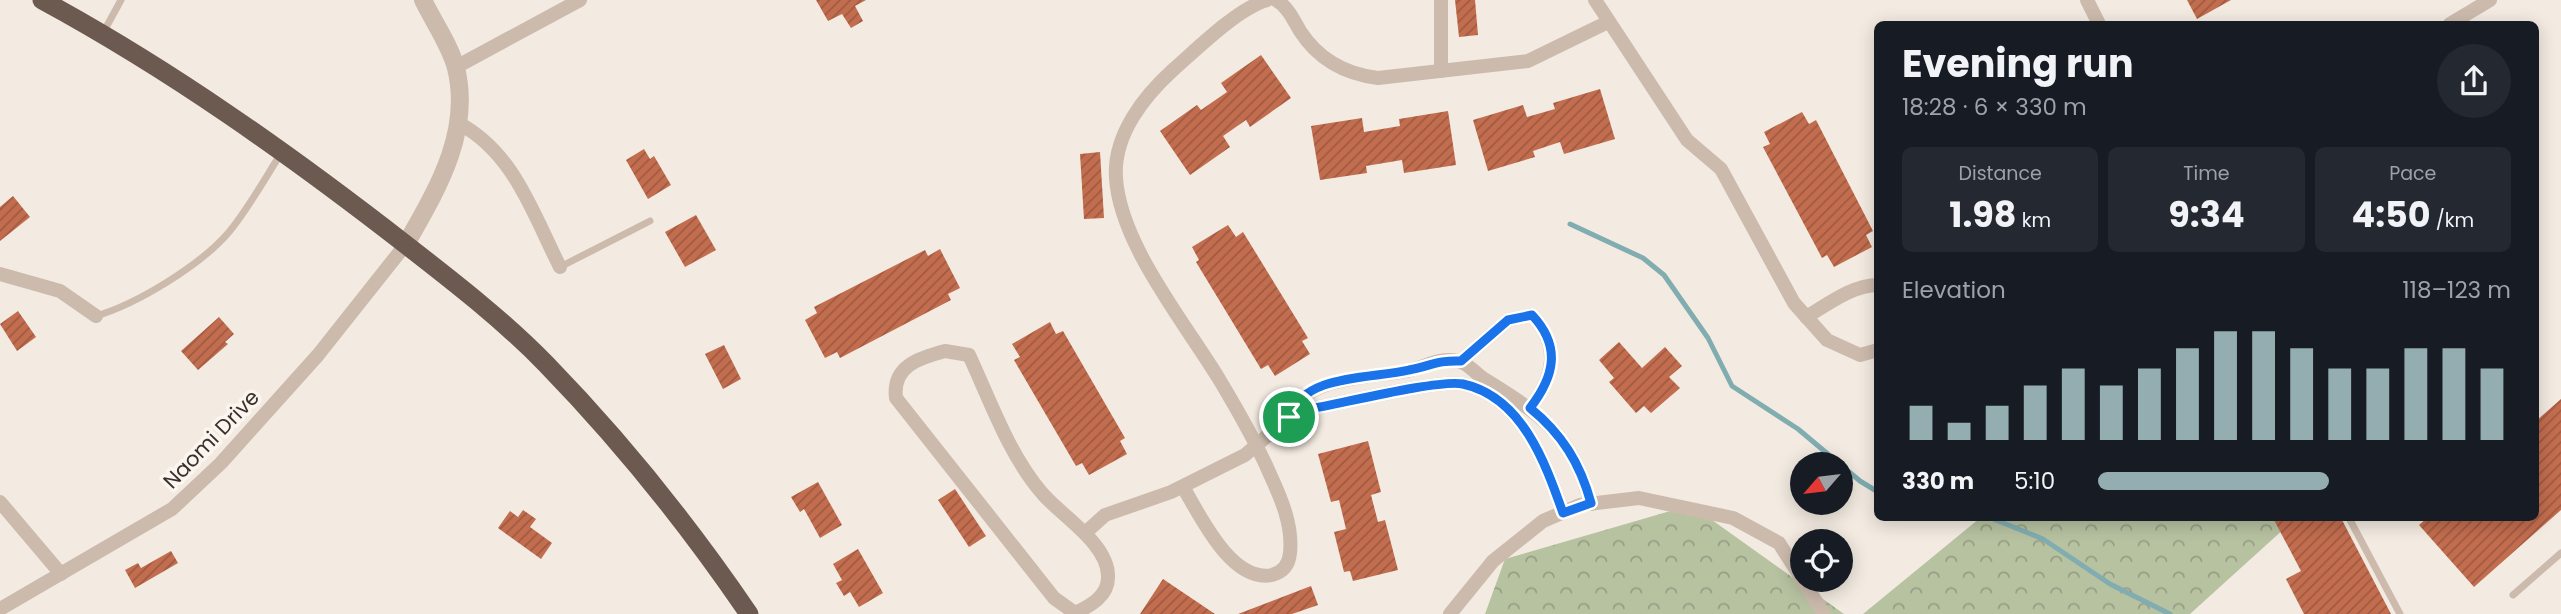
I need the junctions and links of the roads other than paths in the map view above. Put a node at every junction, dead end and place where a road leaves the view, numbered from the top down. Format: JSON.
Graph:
{"nodes":[{"id":1,"x":42,"y":0,"type":"edge"},
{"id":2,"x":121,"y":0,"type":"edge"},
{"id":3,"x":423,"y":0,"type":"edge"},
{"id":4,"x":580,"y":0,"type":"edge"},
{"id":5,"x":1267,"y":0,"type":"edge"},
{"id":6,"x":1276,"y":0,"type":"edge"},
{"id":7,"x":1441,"y":0,"type":"edge"},
{"id":8,"x":1595,"y":0,"type":"edge"},
{"id":9,"x":2087,"y":0,"type":"edge"},
{"id":10,"x":2490,"y":0,"type":"edge"},
{"id":11,"x":2098,"y":21,"type":"edge"},
{"id":12,"x":2454,"y":21,"type":"edge"},
{"id":13,"x":1608,"y":22,"type":"junction"},
{"id":14,"x":103,"y":34,"type":"junction"},
{"id":15,"x":456,"y":67,"type":"junction"},
{"id":16,"x":1441,"y":71,"type":"junction"},
{"id":17,"x":458,"y":123,"type":"junction"},
{"id":18,"x":283,"y":150,"type":"junction"},
{"id":19,"x":650,"y":221,"type":"dead end"},
{"id":20,"x":406,"y":244,"type":"junction"},
{"id":21,"x":560,"y":267,"type":"joint"},
{"id":22,"x":0,"y":274,"type":"edge"},
{"id":23,"x":1874,"y":285,"type":"edge"},
{"id":24,"x":96,"y":316,"type":"joint"},
{"id":25,"x":1805,"y":317,"type":"junction"},
{"id":26,"x":1874,"y":352,"type":"edge"},
{"id":27,"x":1461,"y":361,"type":"junction"},
{"id":28,"x":1530,"y":408,"type":"junction"},
{"id":29,"x":1289,"y":417,"type":"junction"},
{"id":30,"x":1257,"y":445,"type":"junction"},
{"id":31,"x":1183,"y":487,"type":"junction"},
{"id":32,"x":0,"y":502,"type":"edge"},
{"id":33,"x":1591,"y":503,"type":"junction"},
{"id":34,"x":1563,"y":513,"type":"junction"},
{"id":35,"x":2351,"y":521,"type":"edge"},
{"id":36,"x":1085,"y":533,"type":"junction"},
{"id":37,"x":2561,"y":553,"type":"edge"},
{"id":38,"x":61,"y":575,"type":"junction"},
{"id":39,"x":2512,"y":595,"type":"dead end"},
{"id":40,"x":0,"y":610,"type":"edge"},
{"id":41,"x":749,"y":614,"type":"edge"},
{"id":42,"x":1450,"y":614,"type":"edge"},
{"id":43,"x":1824,"y":614,"type":"edge"},
{"id":44,"x":2400,"y":614,"type":"edge"}],
"edges":[{"from":1,"to":14,"type":"highway"},
{"from":2,"to":14,"type":"lane"},
{"from":3,"to":15,"type":"street"},
{"from":4,"to":15,"type":"street"},
{"from":5,"to":30,"type":"street"},
{"from":6,"to":16,"type":"street"},
{"from":7,"to":16,"type":"street"},
{"from":8,"to":13,"type":"street"},
{"from":9,"to":11,"type":"street"},
{"from":10,"to":12,"type":"street"},
{"from":13,"to":16,"type":"street"},
{"from":13,"to":25,"type":"street"},
{"from":14,"to":18,"type":"highway"},
{"from":15,"to":17,"type":"street"},
{"from":17,"to":20,"type":"street"},
{"from":17,"to":21,"type":"street"},
{"from":18,"to":20,"type":"highway"},
{"from":18,"to":24,"type":"lane"},
{"from":19,"to":21,"type":"lane"},
{"from":20,"to":38,"type":"street","name":"Naomi Drive"},
{"from":20,"to":41,"type":"highway"},
{"from":22,"to":24,"type":"street"},
{"from":23,"to":25,"type":"street"},
{"from":25,"to":26,"type":"street"},
{"from":27,"to":28,"type":"street"},
{"from":27,"to":28,"type":"street"},
{"from":27,"to":29,"type":"street"},
{"from":28,"to":33,"type":"street"},
{"from":29,"to":30,"type":"street"},
{"from":29,"to":34,"type":"street"},
{"from":30,"to":31,"type":"street"},
{"from":30,"to":31,"type":"street"},
{"from":31,"to":36,"type":"street"},
{"from":32,"to":38,"type":"street"},
{"from":33,"to":34,"type":"street"},
{"from":33,"to":43,"type":"street"},
{"from":34,"to":42,"type":"street"},
{"from":35,"to":44,"type":"lane"},
{"from":36,"to":36,"type":"street"},
{"from":37,"to":39,"type":"lane"},
{"from":38,"to":40,"type":"street","name":"Naomi Drive"}]}
